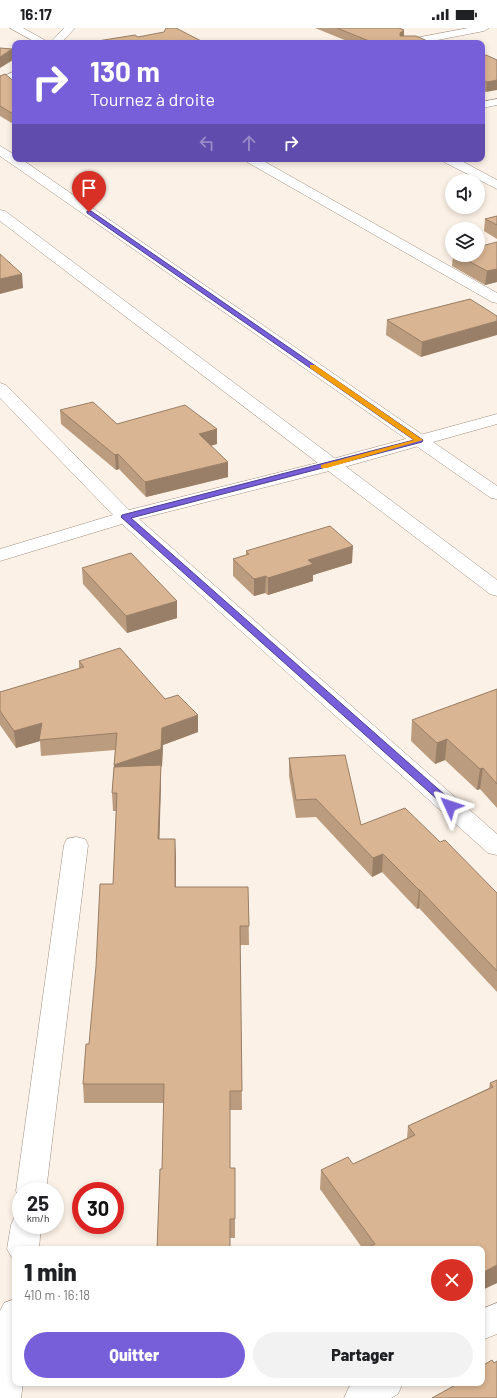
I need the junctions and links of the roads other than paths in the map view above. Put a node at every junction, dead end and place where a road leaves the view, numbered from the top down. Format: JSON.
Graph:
{"nodes":[{"id":1,"x":15,"y":28,"type":"edge"},
{"id":2,"x":70,"y":28,"type":"edge"},
{"id":3,"x":484,"y":28,"type":"edge"},
{"id":4,"x":39,"y":40,"type":"edge"},
{"id":5,"x":58,"y":40,"type":"edge"},
{"id":6,"x":421,"y":40,"type":"edge"},
{"id":7,"x":12,"y":76,"type":"edge"},
{"id":8,"x":0,"y":83,"type":"edge"},
{"id":9,"x":497,"y":102,"type":"edge"},
{"id":10,"x":485,"y":104,"type":"edge"},
{"id":11,"x":0,"y":150,"type":"edge"},
{"id":12,"x":12,"y":158,"type":"edge"},
{"id":13,"x":17,"y":162,"type":"edge"},
{"id":14,"x":256,"y":162,"type":"edge"},
{"id":15,"x":454,"y":162,"type":"edge"},
{"id":16,"x":497,"y":185,"type":"edge"},
{"id":17,"x":0,"y":214,"type":"edge"},
{"id":18,"x":497,"y":298,"type":"edge"},
{"id":19,"x":0,"y":388,"type":"edge"},
{"id":20,"x":497,"y":419,"type":"edge"},
{"id":21,"x":419,"y":440,"type":"junction"},
{"id":22,"x":331,"y":465,"type":"junction"},
{"id":23,"x":497,"y":494,"type":"edge"},
{"id":24,"x":125,"y":517,"type":"junction"},
{"id":25,"x":0,"y":555,"type":"edge"},
{"id":26,"x":497,"y":590,"type":"edge"},
{"id":27,"x":76,"y":845,"type":"dead end"},
{"id":28,"x":497,"y":847,"type":"edge"},
{"id":29,"x":32,"y":1182,"type":"edge"},
{"id":30,"x":25,"y":1234,"type":"edge"},
{"id":31,"x":23,"y":1246,"type":"edge"},
{"id":32,"x":497,"y":1317,"type":"edge"},
{"id":33,"x":485,"y":1324,"type":"edge"},
{"id":34,"x":12,"y":1336,"type":"edge"},
{"id":35,"x":381,"y":1386,"type":"edge"},
{"id":36,"x":4,"y":1398,"type":"edge"},
{"id":37,"x":361,"y":1398,"type":"edge"}],
"edges":[{"from":1,"to":4,"type":"main road"},
{"from":2,"to":5,"type":"main road"},
{"from":3,"to":6,"type":"main road"},
{"from":7,"to":8,"type":"main road"},
{"from":9,"to":10,"type":"main road"},
{"from":11,"to":12,"type":"main road"},
{"from":13,"to":21,"type":"main road"},
{"from":14,"to":18,"type":"main road"},
{"from":15,"to":16,"type":"main road"},
{"from":17,"to":22,"type":"main road"},
{"from":19,"to":24,"type":"main road"},
{"from":20,"to":21,"type":"main road"},
{"from":21,"to":22,"type":"main road"},
{"from":21,"to":23,"type":"main road"},
{"from":22,"to":24,"type":"main road"},
{"from":22,"to":26,"type":"main road"},
{"from":24,"to":25,"type":"main road"},
{"from":24,"to":28,"type":"main road"},
{"from":27,"to":29,"type":"main road"},
{"from":30,"to":31,"type":"main road"},
{"from":32,"to":33,"type":"main road"},
{"from":34,"to":36,"type":"main road"},
{"from":35,"to":37,"type":"main road"}]}
